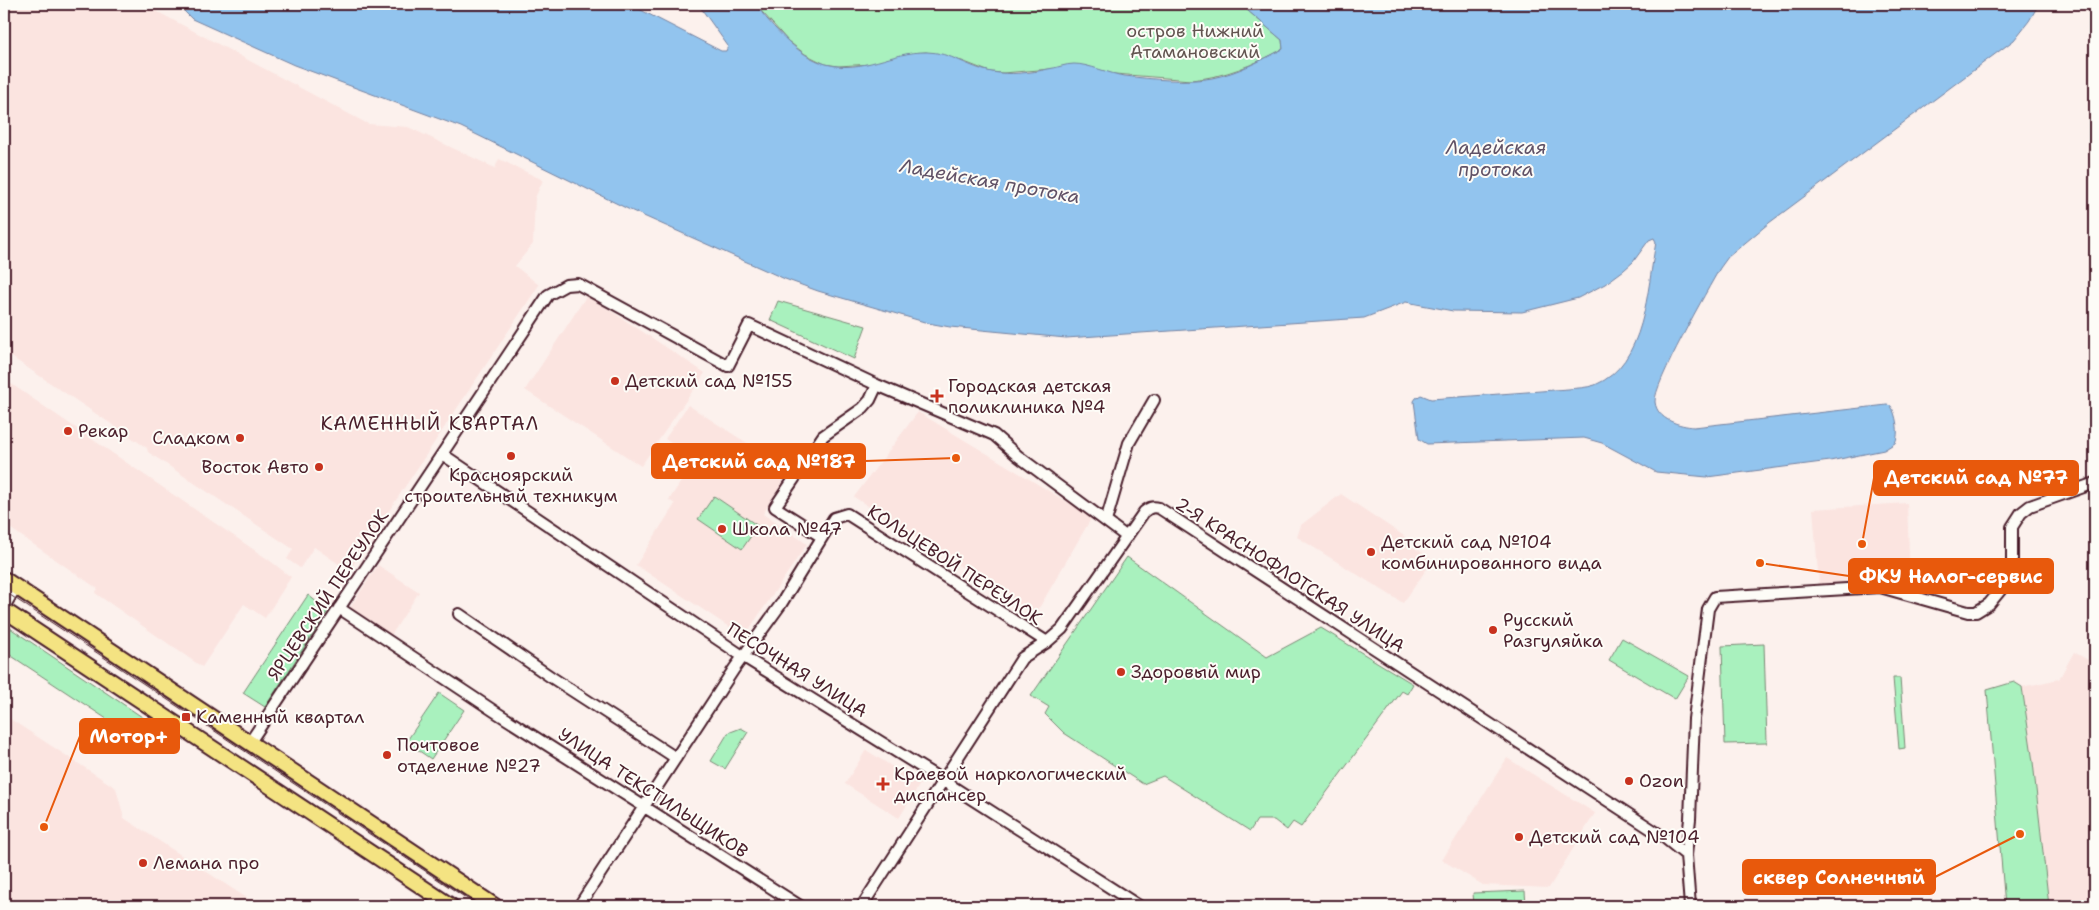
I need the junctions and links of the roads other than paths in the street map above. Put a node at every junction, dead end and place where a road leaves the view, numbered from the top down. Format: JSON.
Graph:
{"nodes":[{"id":1,"x":877,"y":385,"type":"junction"},
{"id":2,"x":1154,"y":400,"type":"dead end"},
{"id":3,"x":442,"y":454,"type":"junction"},
{"id":4,"x":2095,"y":483,"type":"edge"},
{"id":5,"x":1106,"y":521,"type":"junction"},
{"id":6,"x":1127,"y":537,"type":"junction"},
{"id":7,"x":822,"y":538,"type":"junction"},
{"id":8,"x":4,"y":579,"type":"edge"},
{"id":9,"x":16,"y":587,"type":"junction"},
{"id":10,"x":339,"y":608,"type":"junction"},
{"id":11,"x":4,"y":609,"type":"edge"},
{"id":12,"x":459,"y":614,"type":"dead end"},
{"id":13,"x":1047,"y":642,"type":"junction"},
{"id":14,"x":744,"y":658,"type":"junction"},
{"id":15,"x":250,"y":742,"type":"junction"},
{"id":16,"x":676,"y":758,"type":"junction"},
{"id":17,"x":942,"y":780,"type":"junction"},
{"id":18,"x":645,"y":807,"type":"junction"},
{"id":19,"x":1686,"y":855,"type":"junction"},
{"id":20,"x":452,"y":906,"type":"edge"},
{"id":21,"x":495,"y":906,"type":"edge"},
{"id":22,"x":580,"y":906,"type":"edge"},
{"id":23,"x":800,"y":906,"type":"edge"},
{"id":24,"x":862,"y":906,"type":"edge"},
{"id":25,"x":1139,"y":906,"type":"edge"},
{"id":26,"x":1690,"y":906,"type":"edge"}],
"edges":[{"from":1,"to":3,"type":"street","name":"ЯРЦЕВСКИЙ ПЕРЕУЛОК"},
{"from":1,"to":5,"type":"street"},
{"from":1,"to":7,"type":"street"},
{"from":2,"to":5,"type":"street"},
{"from":3,"to":10,"type":"street","name":"ЯРЦЕВСКИЙ ПЕРЕУЛОК"},
{"from":3,"to":14,"type":"street","name":"ПЕСОЧНАЯ УЛИЦА"},
{"from":4,"to":19,"type":"street"},
{"from":5,"to":6,"type":"street"},
{"from":6,"to":13,"type":"street"},
{"from":6,"to":19,"type":"street","name":"2-Я КРАСНОФЛОТСКАЯ УЛИЦА"},
{"from":7,"to":13,"type":"street","name":"КОЛЬЦЕВОЙ ПЕРЕУЛОК"},
{"from":7,"to":14,"type":"street"},
{"from":8,"to":9,"type":"highway"},
{"from":9,"to":11,"type":"street"},
{"from":9,"to":15,"type":"highway"},
{"from":10,"to":15,"type":"street","name":"ЯРЦЕВСКИЙ ПЕРЕУЛОК"},
{"from":10,"to":18,"type":"street","name":"УЛИЦА ТЕКСТИЛЬЩИКОВ"},
{"from":11,"to":20,"type":"highway"},
{"from":12,"to":16,"type":"street"},
{"from":13,"to":17,"type":"street"},
{"from":14,"to":16,"type":"street"},
{"from":14,"to":17,"type":"street","name":"ПЕСОЧНАЯ УЛИЦА"},
{"from":15,"to":21,"type":"highway"},
{"from":16,"to":18,"type":"street"},
{"from":17,"to":24,"type":"street"},
{"from":17,"to":25,"type":"street","name":"ПЕСОЧНАЯ УЛИЦА"},
{"from":18,"to":22,"type":"street"},
{"from":18,"to":23,"type":"street","name":"УЛИЦА ТЕКСТИЛЬЩИКОВ"},
{"from":19,"to":26,"type":"street"}]}
